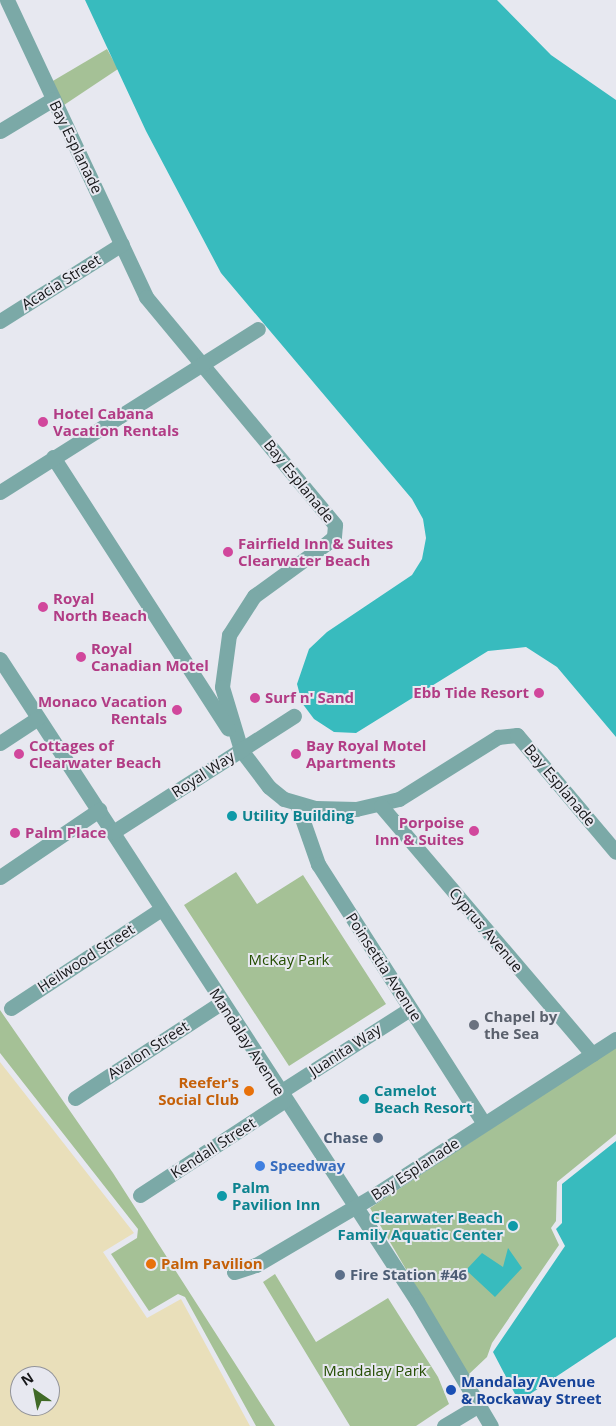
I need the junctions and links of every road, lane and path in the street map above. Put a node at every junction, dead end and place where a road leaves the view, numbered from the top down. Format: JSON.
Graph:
{"nodes":[{"id":1,"x":7,"y":0,"type":"edge"},
{"id":2,"x":53,"y":99,"type":"junction"},
{"id":3,"x":0,"y":131,"type":"edge"},
{"id":4,"x":122,"y":244,"type":"junction"},
{"id":5,"x":0,"y":321,"type":"edge"},
{"id":6,"x":258,"y":329,"type":"dead end"},
{"id":7,"x":199,"y":363,"type":"junction"},
{"id":8,"x":53,"y":457,"type":"junction"},
{"id":9,"x":0,"y":492,"type":"edge"},
{"id":10,"x":0,"y":659,"type":"edge"},
{"id":11,"x":294,"y":716,"type":"dead end"},
{"id":12,"x":38,"y":718,"type":"junction"},
{"id":13,"x":0,"y":743,"type":"edge"},
{"id":14,"x":241,"y":750,"type":"junction"},
{"id":15,"x":297,"y":804,"type":"junction"},
{"id":16,"x":381,"y":806,"type":"junction"},
{"id":17,"x":99,"y":810,"type":"junction"},
{"id":18,"x":113,"y":832,"type":"junction"},
{"id":19,"x":616,"y":852,"type":"edge"},
{"id":20,"x":0,"y":877,"type":"edge"},
{"id":21,"x":161,"y":909,"type":"junction"},
{"id":22,"x":222,"y":1002,"type":"junction"},
{"id":23,"x":11,"y":1008,"type":"dead end"},
{"id":24,"x":410,"y":1009,"type":"junction"},
{"id":25,"x":616,"y":1039,"type":"edge"},
{"id":26,"x":592,"y":1054,"type":"junction"},
{"id":27,"x":282,"y":1096,"type":"junction"},
{"id":28,"x":75,"y":1098,"type":"dead end"},
{"id":29,"x":484,"y":1124,"type":"junction"},
{"id":30,"x":140,"y":1195,"type":"dead end"},
{"id":31,"x":355,"y":1206,"type":"junction"},
{"id":32,"x":234,"y":1272,"type":"dead end"},
{"id":33,"x":479,"y":1405,"type":"junction"},
{"id":34,"x":444,"y":1426,"type":"edge"},
{"id":35,"x":491,"y":1426,"type":"edge"}],
"edges":[{"from":1,"to":2,"type":"street","name":"Bay Esplanade"},
{"from":2,"to":3,"type":"street"},
{"from":2,"to":4,"type":"street","name":"Bay Esplanade"},
{"from":4,"to":5,"type":"street","name":"Acacia Street"},
{"from":4,"to":7,"type":"street","name":"Bay Esplanade"},
{"from":6,"to":7,"type":"street"},
{"from":7,"to":8,"type":"street"},
{"from":7,"to":14,"type":"street","name":"Bay Esplanade"},
{"from":8,"to":9,"type":"street"},
{"from":8,"to":14,"type":"street"},
{"from":10,"to":12,"type":"street","name":"Mandalay Avenue"},
{"from":11,"to":14,"type":"street","name":"Royal Way"},
{"from":12,"to":13,"type":"street"},
{"from":12,"to":17,"type":"street","name":"Mandalay Avenue"},
{"from":14,"to":15,"type":"street","name":"Bay Esplanade"},
{"from":14,"to":18,"type":"street","name":"Royal Way"},
{"from":15,"to":16,"type":"street","name":"Bay Esplanade"},
{"from":15,"to":24,"type":"street","name":"Poinsettia Avenue"},
{"from":16,"to":19,"type":"street","name":"Bay Esplanade"},
{"from":16,"to":26,"type":"street","name":"Cyprus Avenue"},
{"from":17,"to":18,"type":"street","name":"Mandalay Avenue"},
{"from":17,"to":20,"type":"street"},
{"from":18,"to":21,"type":"street","name":"Mandalay Avenue"},
{"from":21,"to":22,"type":"street","name":"Mandalay Avenue"},
{"from":21,"to":23,"type":"street","name":"Heilwood Street"},
{"from":22,"to":27,"type":"street","name":"Mandalay Avenue"},
{"from":22,"to":28,"type":"street","name":"Avalon Street"},
{"from":24,"to":27,"type":"street","name":"Juanita Way"},
{"from":24,"to":29,"type":"street","name":"Poinsettia Avenue"},
{"from":25,"to":26,"type":"street","name":"Bay Esplanade"},
{"from":26,"to":29,"type":"street","name":"Bay Esplanade"},
{"from":27,"to":30,"type":"street","name":"Kendall Street"},
{"from":27,"to":31,"type":"street","name":"Mandalay Avenue"},
{"from":29,"to":31,"type":"street","name":"Bay Esplanade"},
{"from":31,"to":32,"type":"street","name":"Bay Esplanade"},
{"from":31,"to":33,"type":"street","name":"Mandalay Avenue"},
{"from":33,"to":34,"type":"street"},
{"from":33,"to":35,"type":"street","name":"Mandalay Avenue"}]}
